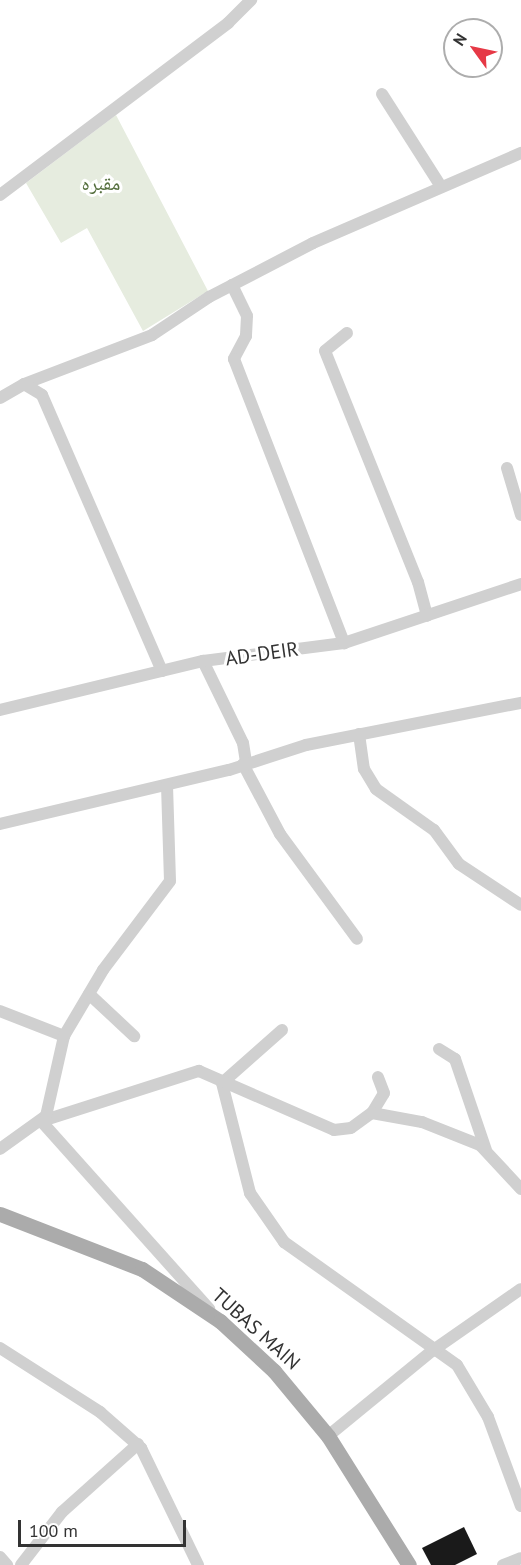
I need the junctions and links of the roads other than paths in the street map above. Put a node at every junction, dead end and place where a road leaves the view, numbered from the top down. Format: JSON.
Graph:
{"nodes":[{"id":1,"x":251,"y":0,"type":"edge"},
{"id":2,"x":382,"y":94,"type":"dead end"},
{"id":3,"x":521,"y":153,"type":"edge"},
{"id":4,"x":440,"y":185,"type":"junction"},
{"id":5,"x":0,"y":195,"type":"edge"},
{"id":6,"x":232,"y":285,"type":"junction"},
{"id":7,"x":347,"y":333,"type":"dead end"},
{"id":8,"x":24,"y":384,"type":"junction"},
{"id":9,"x":0,"y":398,"type":"edge"},
{"id":10,"x":507,"y":468,"type":"dead end"},
{"id":11,"x":521,"y":515,"type":"edge"},
{"id":12,"x":521,"y":584,"type":"edge"},
{"id":13,"x":427,"y":616,"type":"junction"},
{"id":14,"x":344,"y":643,"type":"junction"},
{"id":15,"x":203,"y":662,"type":"junction"},
{"id":16,"x":162,"y":671,"type":"junction"},
{"id":17,"x":521,"y":703,"type":"edge"},
{"id":18,"x":0,"y":710,"type":"edge"},
{"id":19,"x":359,"y":734,"type":"junction"},
{"id":20,"x":245,"y":763,"type":"junction"},
{"id":21,"x":167,"y":785,"type":"junction"},
{"id":22,"x":0,"y":824,"type":"edge"},
{"id":23,"x":521,"y":905,"type":"edge"},
{"id":24,"x":357,"y":939,"type":"dead end"},
{"id":25,"x":89,"y":994,"type":"junction"},
{"id":26,"x":0,"y":1011,"type":"edge"},
{"id":27,"x":282,"y":1030,"type":"dead end"},
{"id":28,"x":64,"y":1036,"type":"junction"},
{"id":29,"x":134,"y":1036,"type":"dead end"},
{"id":30,"x":439,"y":1049,"type":"dead end"},
{"id":31,"x":378,"y":1077,"type":"dead end"},
{"id":32,"x":222,"y":1083,"type":"junction"},
{"id":33,"x":372,"y":1113,"type":"junction"},
{"id":34,"x":42,"y":1121,"type":"junction"},
{"id":35,"x":0,"y":1149,"type":"edge"},
{"id":36,"x":486,"y":1150,"type":"junction"},
{"id":37,"x":521,"y":1189,"type":"edge"},
{"id":38,"x":0,"y":1214,"type":"edge"},
{"id":39,"x":521,"y":1289,"type":"edge"},
{"id":40,"x":220,"y":1321,"type":"junction"},
{"id":41,"x":0,"y":1348,"type":"edge"},
{"id":42,"x":432,"y":1351,"type":"junction"},
{"id":43,"x":328,"y":1436,"type":"junction"},
{"id":44,"x":138,"y":1444,"type":"junction"},
{"id":45,"x":521,"y":1506,"type":"edge"},
{"id":46,"x":0,"y":1557,"type":"edge"},
{"id":47,"x":521,"y":1558,"type":"edge"},
{"id":48,"x":8,"y":1565,"type":"edge"},
{"id":49,"x":21,"y":1565,"type":"edge"},
{"id":50,"x":198,"y":1565,"type":"edge"},
{"id":51,"x":409,"y":1565,"type":"edge"},
{"id":52,"x":503,"y":1565,"type":"edge"}],
"edges":[{"from":1,"to":5,"type":"street"},
{"from":2,"to":4,"type":"street"},
{"from":3,"to":4,"type":"street"},
{"from":4,"to":6,"type":"street"},
{"from":6,"to":8,"type":"street"},
{"from":6,"to":14,"type":"street"},
{"from":7,"to":13,"type":"street"},
{"from":8,"to":9,"type":"street"},
{"from":8,"to":16,"type":"street"},
{"from":10,"to":11,"type":"street"},
{"from":12,"to":13,"type":"street","name":"AD-DEIR"},
{"from":13,"to":14,"type":"street","name":"AD-DEIR"},
{"from":14,"to":15,"type":"street","name":"AD-DEIR"},
{"from":15,"to":16,"type":"street","name":"AD-DEIR"},
{"from":15,"to":20,"type":"street"},
{"from":16,"to":18,"type":"street","name":"AD-DEIR"},
{"from":17,"to":19,"type":"street"},
{"from":19,"to":20,"type":"street"},
{"from":19,"to":23,"type":"street"},
{"from":20,"to":21,"type":"street"},
{"from":20,"to":24,"type":"street"},
{"from":21,"to":22,"type":"street"},
{"from":21,"to":25,"type":"street"},
{"from":25,"to":28,"type":"street"},
{"from":25,"to":29,"type":"street"},
{"from":26,"to":28,"type":"street"},
{"from":27,"to":32,"type":"street"},
{"from":28,"to":34,"type":"street"},
{"from":30,"to":36,"type":"street"},
{"from":31,"to":33,"type":"street"},
{"from":32,"to":33,"type":"street"},
{"from":32,"to":34,"type":"street"},
{"from":32,"to":42,"type":"street"},
{"from":33,"to":36,"type":"street"},
{"from":34,"to":35,"type":"street"},
{"from":34,"to":40,"type":"street"},
{"from":36,"to":37,"type":"street"},
{"from":38,"to":40,"type":"main road","name":"TUBAS MAIN"},
{"from":39,"to":42,"type":"street"},
{"from":40,"to":43,"type":"main road","name":"TUBAS MAIN"},
{"from":41,"to":44,"type":"street"},
{"from":42,"to":43,"type":"street"},
{"from":42,"to":45,"type":"street"},
{"from":43,"to":51,"type":"main road","name":"TUBAS MAIN"},
{"from":44,"to":49,"type":"street"},
{"from":44,"to":50,"type":"street"},
{"from":46,"to":48,"type":"street"},
{"from":47,"to":52,"type":"street"}]}
